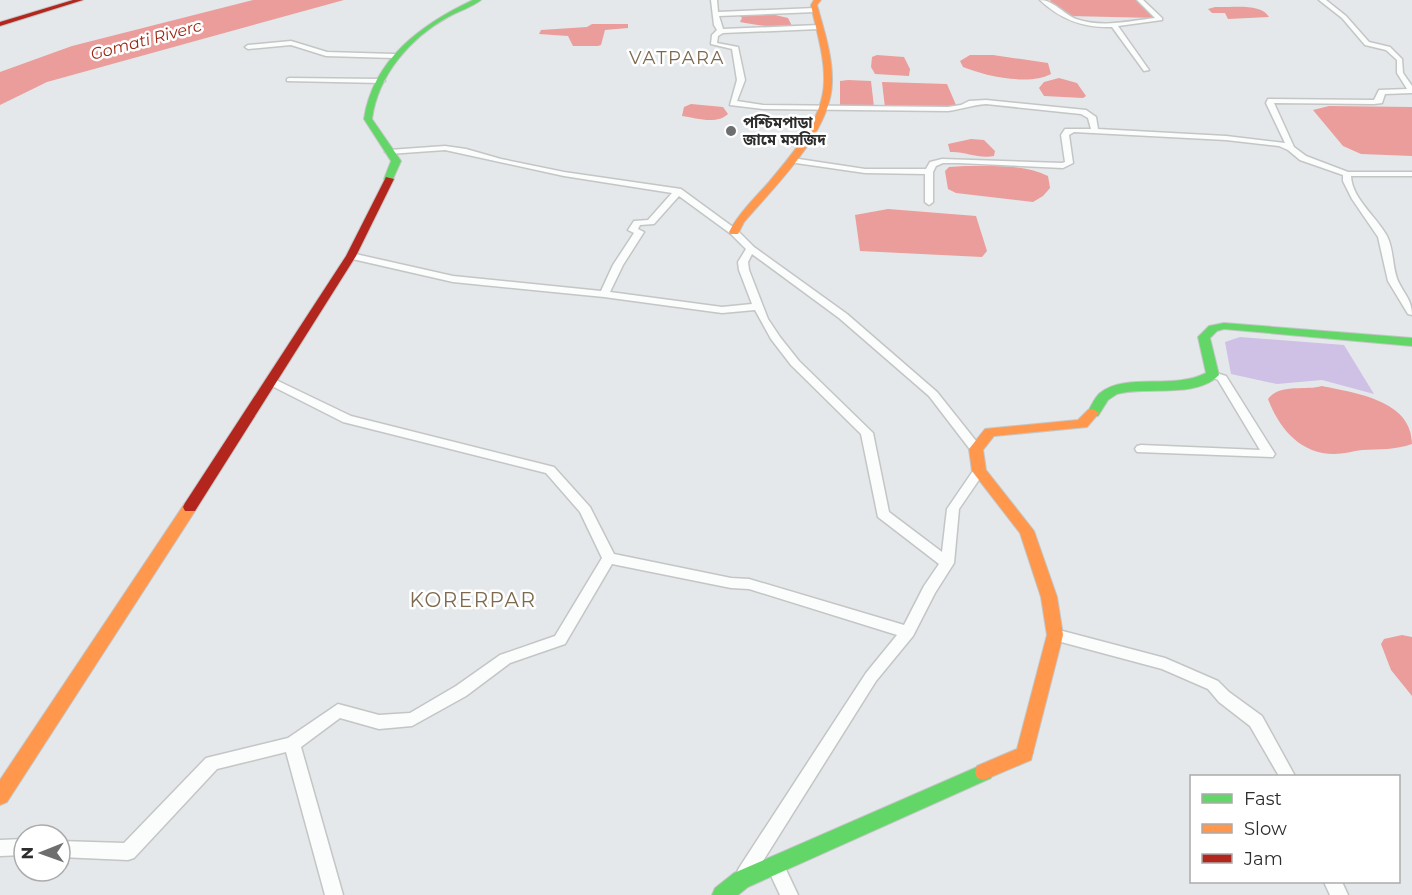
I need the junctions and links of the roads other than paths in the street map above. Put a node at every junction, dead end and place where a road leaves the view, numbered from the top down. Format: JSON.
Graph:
{"nodes":[{"id":1,"x":80,"y":0,"type":"edge"},
{"id":2,"x":478,"y":0,"type":"edge"},
{"id":3,"x":714,"y":0,"type":"edge"},
{"id":4,"x":1043,"y":0,"type":"edge"},
{"id":5,"x":1140,"y":0,"type":"edge"},
{"id":6,"x":1322,"y":0,"type":"edge"},
{"id":7,"x":816,"y":3,"type":"edge"},
{"id":8,"x":715,"y":15,"type":"junction"},
{"id":9,"x":0,"y":24,"type":"edge"},
{"id":10,"x":1115,"y":26,"type":"junction"},
{"id":11,"x":819,"y":27,"type":"junction"},
{"id":12,"x":721,"y":31,"type":"junction"},
{"id":13,"x":248,"y":47,"type":"dead end"},
{"id":14,"x":394,"y":56,"type":"junction"},
{"id":15,"x":1146,"y":70,"type":"dead end"},
{"id":16,"x":290,"y":80,"type":"dead end"},
{"id":17,"x":381,"y":81,"type":"junction"},
{"id":18,"x":1411,"y":91,"type":"edge"},
{"id":19,"x":824,"y":108,"type":"junction"},
{"id":20,"x":1095,"y":131,"type":"junction"},
{"id":21,"x":1291,"y":148,"type":"junction"},
{"id":22,"x":389,"y":152,"type":"junction"},
{"id":23,"x":792,"y":160,"type":"junction"},
{"id":24,"x":929,"y":172,"type":"junction"},
{"id":25,"x":1347,"y":174,"type":"junction"},
{"id":26,"x":1412,"y":174,"type":"edge"},
{"id":27,"x":678,"y":192,"type":"junction"},
{"id":28,"x":929,"y":202,"type":"dead end"},
{"id":29,"x":735,"y":232,"type":"junction"},
{"id":30,"x":751,"y":249,"type":"junction"},
{"id":31,"x":351,"y":256,"type":"junction"},
{"id":32,"x":604,"y":294,"type":"junction"},
{"id":33,"x":758,"y":307,"type":"junction"},
{"id":34,"x":1412,"y":312,"type":"edge"},
{"id":35,"x":1412,"y":342,"type":"edge"},
{"id":36,"x":1213,"y":375,"type":"junction"},
{"id":37,"x":272,"y":382,"type":"junction"},
{"id":38,"x":976,"y":449,"type":"junction"},
{"id":39,"x":1141,"y":449,"type":"dead end"},
{"id":40,"x":979,"y":471,"type":"junction"},
{"id":41,"x":609,"y":558,"type":"junction"},
{"id":42,"x":947,"y":562,"type":"junction"},
{"id":43,"x":908,"y":632,"type":"junction"},
{"id":44,"x":1054,"y":635,"type":"junction"},
{"id":45,"x":292,"y":744,"type":"junction"},
{"id":46,"x":1286,"y":775,"type":"edge"},
{"id":47,"x":0,"y":796,"type":"edge"},
{"id":48,"x":72,"y":850,"type":"edge"},
{"id":49,"x":775,"y":865,"type":"junction"},
{"id":50,"x":741,"y":880,"type":"junction"},
{"id":51,"x":334,"y":895,"type":"edge"},
{"id":52,"x":722,"y":895,"type":"edge"},
{"id":53,"x":789,"y":895,"type":"edge"}],
"edges":[{"from":1,"to":9,"type":"street"},
{"from":2,"to":14,"type":"street"},
{"from":3,"to":8,"type":"street"},
{"from":4,"to":10,"type":"street"},
{"from":5,"to":10,"type":"street"},
{"from":6,"to":18,"type":"street"},
{"from":7,"to":8,"type":"street"},
{"from":7,"to":11,"type":"street"},
{"from":8,"to":12,"type":"street"},
{"from":10,"to":15,"type":"street"},
{"from":11,"to":12,"type":"street"},
{"from":11,"to":19,"type":"street"},
{"from":12,"to":19,"type":"street"},
{"from":13,"to":14,"type":"street"},
{"from":14,"to":17,"type":"street"},
{"from":16,"to":17,"type":"street"},
{"from":17,"to":22,"type":"street"},
{"from":18,"to":21,"type":"street"},
{"from":19,"to":20,"type":"street"},
{"from":19,"to":23,"type":"street"},
{"from":20,"to":21,"type":"street"},
{"from":20,"to":24,"type":"street"},
{"from":21,"to":25,"type":"street"},
{"from":22,"to":27,"type":"street"},
{"from":22,"to":31,"type":"street"},
{"from":23,"to":24,"type":"street"},
{"from":23,"to":29,"type":"street"},
{"from":24,"to":28,"type":"street"},
{"from":25,"to":26,"type":"street"},
{"from":25,"to":34,"type":"street"},
{"from":27,"to":29,"type":"street"},
{"from":27,"to":32,"type":"street"},
{"from":29,"to":30,"type":"street"},
{"from":30,"to":33,"type":"street"},
{"from":30,"to":38,"type":"street"},
{"from":31,"to":32,"type":"street"},
{"from":31,"to":37,"type":"street"},
{"from":32,"to":33,"type":"street"},
{"from":33,"to":42,"type":"street"},
{"from":35,"to":36,"type":"street"},
{"from":36,"to":38,"type":"street"},
{"from":36,"to":39,"type":"street"},
{"from":37,"to":41,"type":"street"},
{"from":37,"to":47,"type":"street"},
{"from":38,"to":40,"type":"street"},
{"from":40,"to":42,"type":"street"},
{"from":40,"to":44,"type":"street"},
{"from":41,"to":43,"type":"street"},
{"from":41,"to":45,"type":"street"},
{"from":42,"to":43,"type":"street"},
{"from":43,"to":50,"type":"street"},
{"from":44,"to":46,"type":"street"},
{"from":44,"to":49,"type":"street"},
{"from":45,"to":48,"type":"street"},
{"from":45,"to":51,"type":"street"},
{"from":49,"to":50,"type":"street"},
{"from":49,"to":53,"type":"street"},
{"from":50,"to":52,"type":"street"}]}
